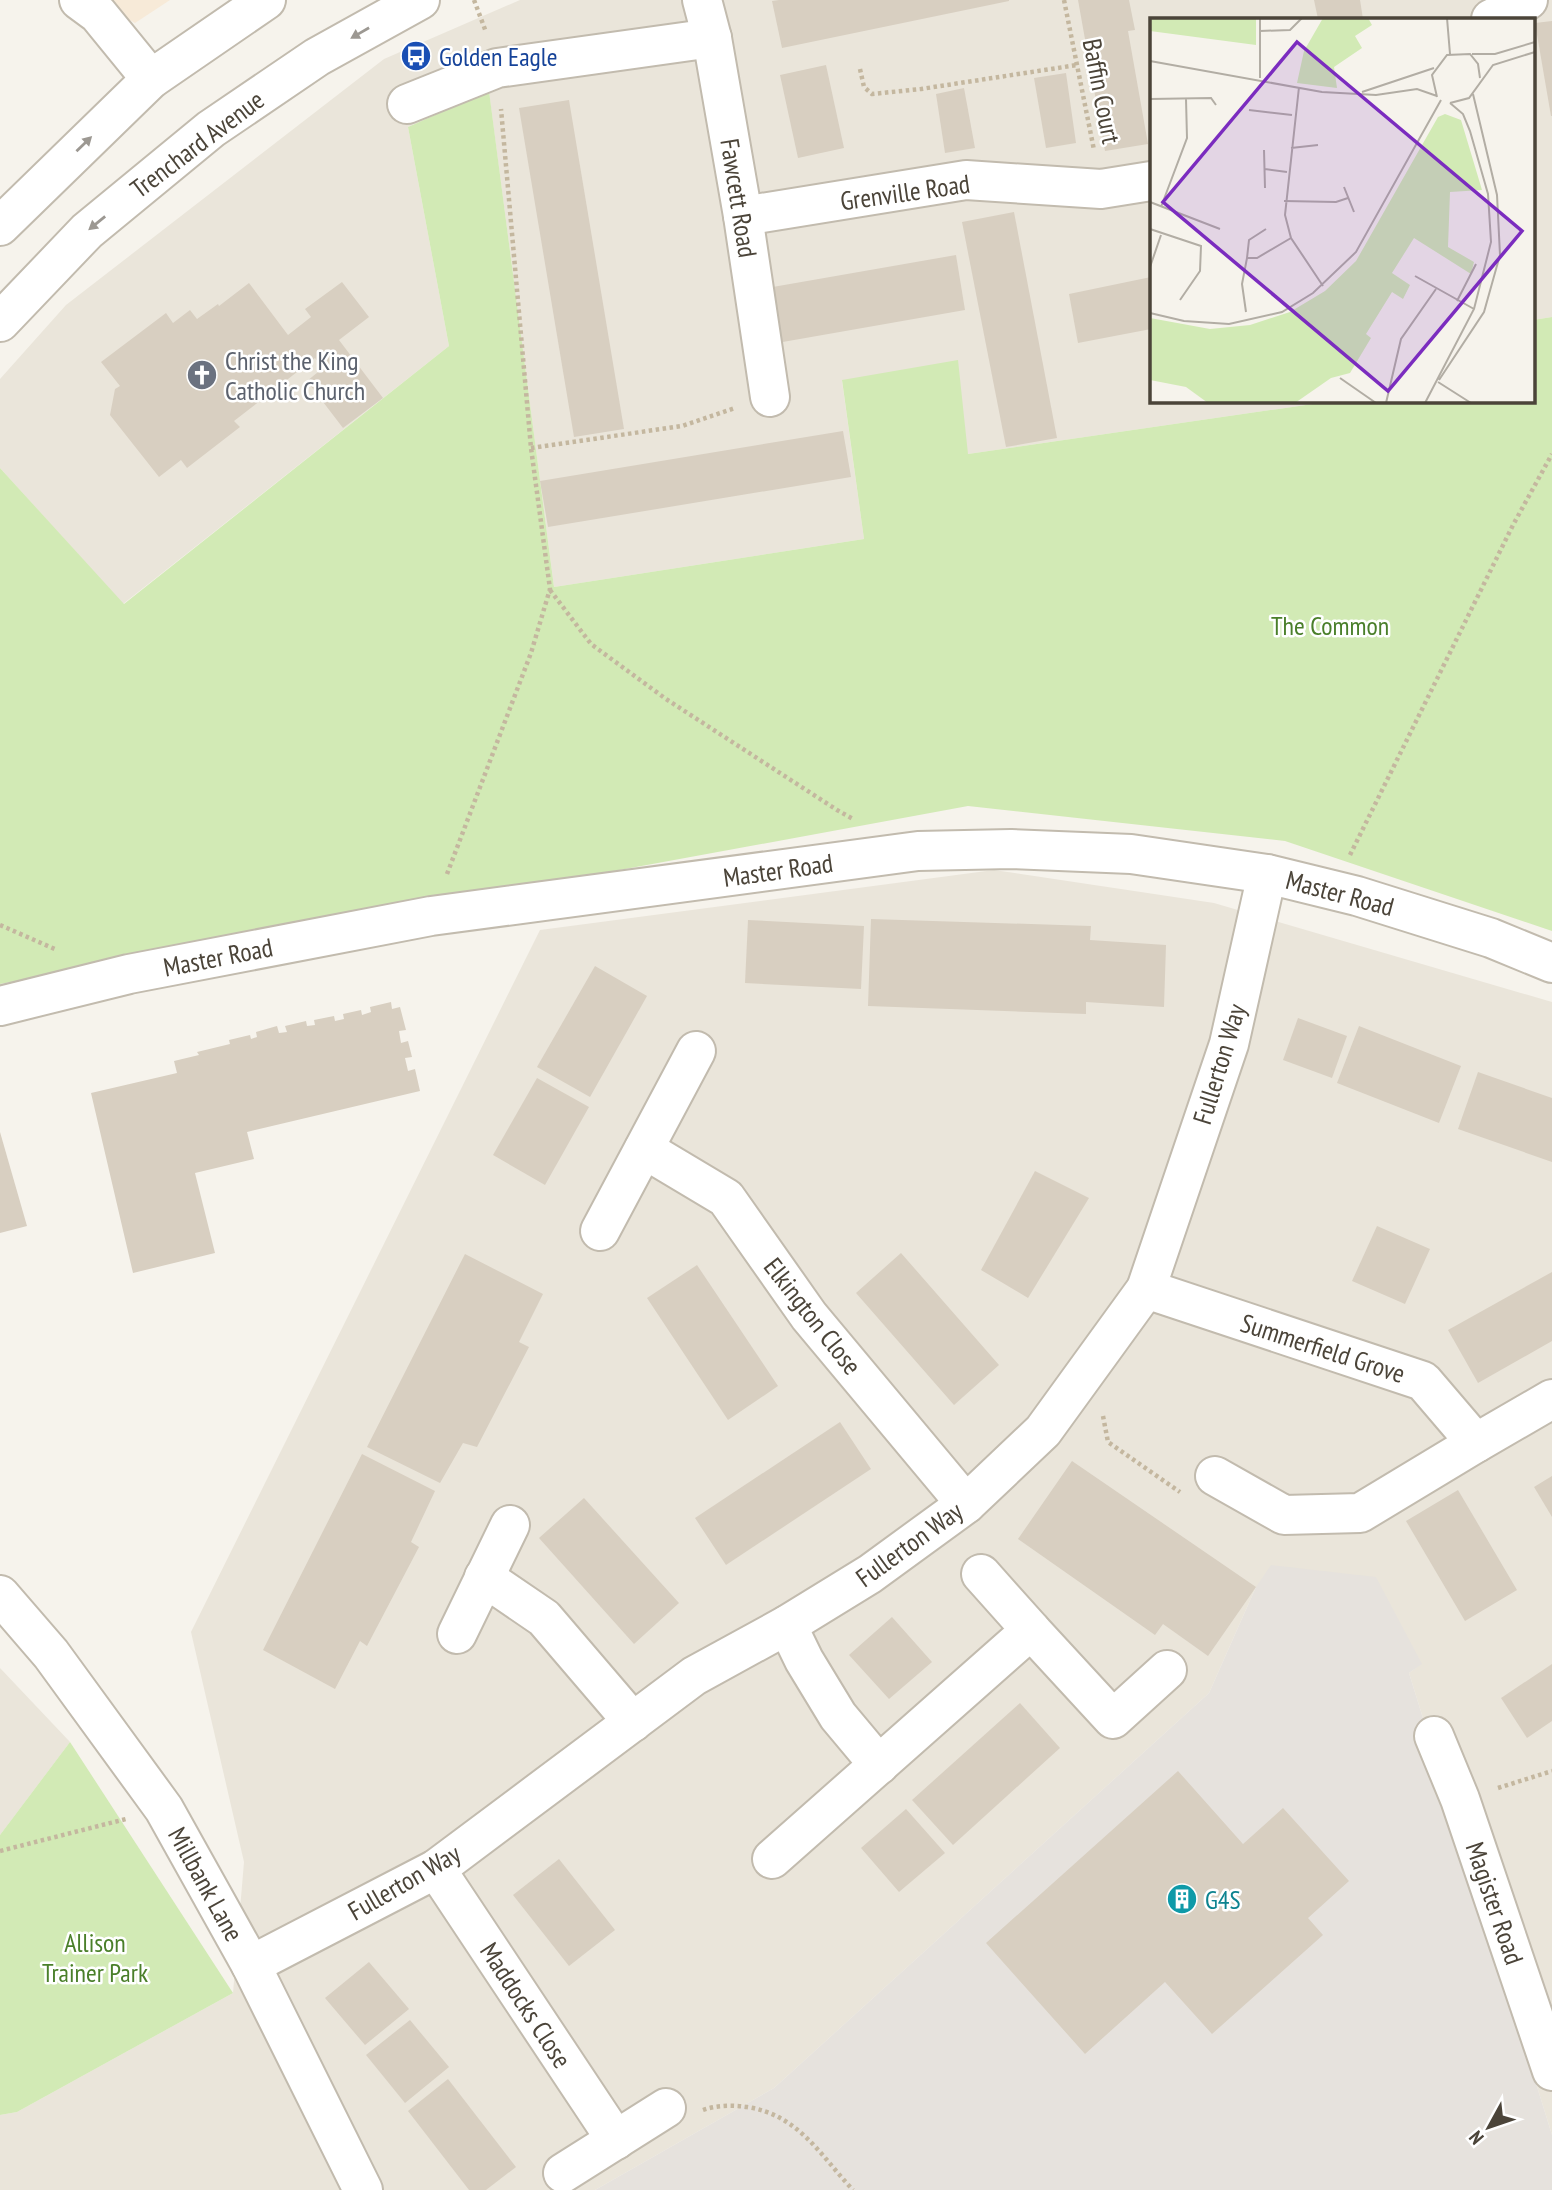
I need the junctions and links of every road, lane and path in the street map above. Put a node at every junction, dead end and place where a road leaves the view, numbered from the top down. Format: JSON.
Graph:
{"nodes":[{"id":1,"x":79,"y":0,"type":"edge"},
{"id":2,"x":266,"y":0,"type":"edge"},
{"id":3,"x":420,"y":0,"type":"edge"},
{"id":4,"x":474,"y":0,"type":"edge"},
{"id":5,"x":702,"y":0,"type":"edge"},
{"id":6,"x":1065,"y":0,"type":"edge"},
{"id":7,"x":1528,"y":0,"type":"edge"},
{"id":8,"x":1493,"y":18,"type":"edge"},
{"id":9,"x":712,"y":38,"type":"junction"},
{"id":10,"x":1077,"y":65,"type":"junction"},
{"id":11,"x":497,"y":68,"type":"junction"},
{"id":12,"x":860,"y":69,"type":"dead end"},
{"id":13,"x":151,"y":79,"type":"junction"},
{"id":14,"x":407,"y":104,"type":"dead end"},
{"id":15,"x":1150,"y":181,"type":"edge"},
{"id":16,"x":1101,"y":189,"type":"junction"},
{"id":17,"x":743,"y":216,"type":"junction"},
{"id":18,"x":0,"y":226,"type":"edge"},
{"id":19,"x":0,"y":322,"type":"edge"},
{"id":20,"x":770,"y":397,"type":"joint"},
{"id":21,"x":531,"y":448,"type":"junction"},
{"id":22,"x":1552,"y":454,"type":"edge"},
{"id":23,"x":550,"y":589,"type":"junction"},
{"id":24,"x":860,"y":822,"type":"dead end"},
{"id":25,"x":1267,"y":874,"type":"junction"},
{"id":26,"x":1333,"y":890,"type":"junction"},
{"id":27,"x":431,"y":916,"type":"junction"},
{"id":28,"x":1552,"y":963,"type":"edge"},
{"id":29,"x":0,"y":1006,"type":"edge"},
{"id":30,"x":696,"y":1051,"type":"dead end"},
{"id":31,"x":644,"y":1149,"type":"junction"},
{"id":32,"x":600,"y":1231,"type":"dead end"},
{"id":33,"x":1146,"y":1289,"type":"junction"},
{"id":34,"x":1071,"y":1392,"type":"junction"},
{"id":35,"x":1552,"y":1399,"type":"edge"},
{"id":36,"x":1476,"y":1443,"type":"junction"},
{"id":37,"x":1215,"y":1476,"type":"joint"},
{"id":38,"x":966,"y":1504,"type":"junction"},
{"id":39,"x":510,"y":1525,"type":"dead end"},
{"id":40,"x":981,"y":1574,"type":"dead end"},
{"id":41,"x":484,"y":1577,"type":"junction"},
{"id":42,"x":2,"y":1600,"type":"edge"},
{"id":43,"x":787,"y":1625,"type":"junction"},
{"id":44,"x":1031,"y":1630,"type":"junction"},
{"id":45,"x":457,"y":1634,"type":"dead end"},
{"id":46,"x":1167,"y":1670,"type":"dead end"},
{"id":47,"x":633,"y":1723,"type":"junction"},
{"id":48,"x":1434,"y":1736,"type":"dead end"},
{"id":49,"x":879,"y":1765,"type":"junction"},
{"id":50,"x":1552,"y":1771,"type":"edge"},
{"id":51,"x":1460,"y":1799,"type":"junction"},
{"id":52,"x":164,"y":1810,"type":"junction"},
{"id":53,"x":0,"y":1852,"type":"edge"},
{"id":54,"x":772,"y":1859,"type":"dead end"},
{"id":55,"x":436,"y":1869,"type":"junction"},
{"id":56,"x":251,"y":1965,"type":"junction"},
{"id":57,"x":1552,"y":2071,"type":"edge"},
{"id":58,"x":666,"y":2108,"type":"joint"},
{"id":59,"x":616,"y":2140,"type":"junction"},
{"id":60,"x":564,"y":2173,"type":"dead end"},
{"id":61,"x":363,"y":2190,"type":"edge"},
{"id":62,"x":853,"y":2190,"type":"edge"}],
"edges":[{"from":1,"to":13,"type":"street"},
{"from":2,"to":13,"type":"street"},
{"from":3,"to":19,"type":"street","name":"Trenchard Avenue","one_way":true},
{"from":4,"to":11,"type":"path"},
{"from":5,"to":9,"type":"street","name":"Fawcett Road"},
{"from":6,"to":10,"type":"path","name":"Baffin Court"},
{"from":7,"to":8,"type":"street"},
{"from":9,"to":11,"type":"street"},
{"from":9,"to":17,"type":"street","name":"Fawcett Road"},
{"from":10,"to":12,"type":"path"},
{"from":10,"to":16,"type":"path","name":"Baffin Court"},
{"from":11,"to":14,"type":"street"},
{"from":11,"to":21,"type":"path"},
{"from":18,"to":13,"type":"street","one_way":true},
{"from":15,"to":16,"type":"street","name":"Grenville Road"},
{"from":16,"to":17,"type":"street","name":"Grenville Road"},
{"from":17,"to":20,"type":"street","name":"Fawcett Road"},
{"from":20,"to":21,"type":"path"},
{"from":21,"to":23,"type":"path"},
{"from":22,"to":26,"type":"path"},
{"from":23,"to":24,"type":"path"},
{"from":23,"to":27,"type":"path"},
{"from":25,"to":26,"type":"street","name":"Master Road"},
{"from":25,"to":27,"type":"street","name":"Master Road"},
{"from":25,"to":33,"type":"street","name":"Fullerton Way"},
{"from":26,"to":28,"type":"street","name":"Master Road"},
{"from":27,"to":29,"type":"street","name":"Master Road"},
{"from":30,"to":31,"type":"street"},
{"from":31,"to":32,"type":"street"},
{"from":31,"to":38,"type":"street","name":"Elkington Close"},
{"from":33,"to":34,"type":"street","name":"Fullerton Way"},
{"from":33,"to":36,"type":"street","name":"Summerfield Grove"},
{"from":34,"to":37,"type":"path"},
{"from":34,"to":38,"type":"street","name":"Fullerton Way"},
{"from":35,"to":36,"type":"street"},
{"from":36,"to":37,"type":"street"},
{"from":38,"to":43,"type":"street","name":"Fullerton Way"},
{"from":39,"to":41,"type":"street"},
{"from":40,"to":44,"type":"street"},
{"from":41,"to":45,"type":"street"},
{"from":41,"to":47,"type":"street"},
{"from":42,"to":52,"type":"street","name":"Millbank Lane"},
{"from":43,"to":47,"type":"street","name":"Fullerton Way"},
{"from":43,"to":49,"type":"street"},
{"from":44,"to":46,"type":"street"},
{"from":44,"to":49,"type":"street"},
{"from":47,"to":55,"type":"street","name":"Fullerton Way"},
{"from":48,"to":51,"type":"street","name":"Magister Road"},
{"from":49,"to":54,"type":"street"},
{"from":50,"to":51,"type":"path"},
{"from":51,"to":57,"type":"street","name":"Magister Road"},
{"from":52,"to":53,"type":"path"},
{"from":52,"to":56,"type":"street","name":"Millbank Lane"},
{"from":55,"to":56,"type":"street","name":"Fullerton Way"},
{"from":55,"to":59,"type":"street","name":"Maddocks Close"},
{"from":56,"to":61,"type":"street","name":"Millbank Lane"},
{"from":58,"to":59,"type":"street"},
{"from":58,"to":62,"type":"path"},
{"from":59,"to":60,"type":"street"}]}
